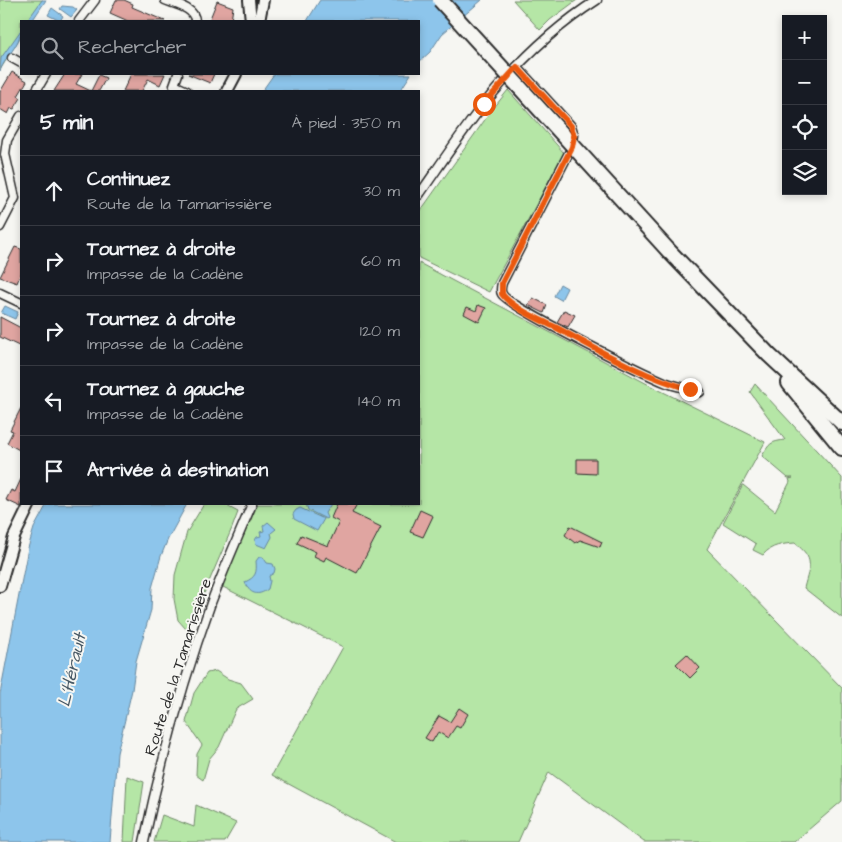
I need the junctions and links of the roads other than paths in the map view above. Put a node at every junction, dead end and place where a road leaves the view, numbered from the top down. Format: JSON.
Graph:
{"nodes":[{"id":1,"x":95,"y":0,"type":"edge"},
{"id":2,"x":165,"y":0,"type":"edge"},
{"id":3,"x":250,"y":0,"type":"edge"},
{"id":4,"x":263,"y":0,"type":"edge"},
{"id":5,"x":440,"y":0,"type":"edge"},
{"id":6,"x":597,"y":0,"type":"edge"},
{"id":7,"x":80,"y":20,"type":"edge"},
{"id":8,"x":195,"y":20,"type":"edge"},
{"id":9,"x":251,"y":20,"type":"edge"},
{"id":10,"x":258,"y":20,"type":"edge"},
{"id":11,"x":12,"y":58,"type":"dead end"},
{"id":12,"x":20,"y":62,"type":"edge"},
{"id":13,"x":517,"y":67,"type":"junction"},
{"id":14,"x":44,"y":75,"type":"edge"},
{"id":15,"x":178,"y":75,"type":"edge"},
{"id":16,"x":235,"y":75,"type":"edge"},
{"id":17,"x":36,"y":90,"type":"edge"},
{"id":18,"x":186,"y":90,"type":"edge"},
{"id":19,"x":228,"y":90,"type":"edge"},
{"id":20,"x":20,"y":118,"type":"edge"},
{"id":21,"x":420,"y":194,"type":"edge"},
{"id":22,"x":0,"y":227,"type":"edge"},
{"id":23,"x":0,"y":293,"type":"edge"},
{"id":24,"x":20,"y":303,"type":"edge"},
{"id":25,"x":768,"y":355,"type":"junction"},
{"id":26,"x":700,"y":392,"type":"dead end"},
{"id":27,"x":842,"y":423,"type":"edge"},
{"id":28,"x":842,"y":447,"type":"edge"},
{"id":29,"x":30,"y":505,"type":"edge"},
{"id":30,"x":252,"y":505,"type":"edge"},
{"id":31,"x":0,"y":586,"type":"edge"},
{"id":32,"x":144,"y":842,"type":"edge"}],
"edges":[{"from":1,"to":7,"type":"street"},
{"from":2,"to":8,"type":"street"},
{"from":3,"to":9,"type":"street"},
{"from":4,"to":10,"type":"street"},
{"from":5,"to":25,"type":"highway","bridge":true},
{"from":6,"to":13,"type":"street"},
{"from":11,"to":12,"type":"street"},
{"from":13,"to":21,"type":"street"},
{"from":13,"to":26,"type":"street"},
{"from":14,"to":17,"type":"street"},
{"from":15,"to":18,"type":"street"},
{"from":16,"to":19,"type":"street"},
{"from":20,"to":22,"type":"street"},
{"from":23,"to":24,"type":"street"},
{"from":25,"to":27,"type":"highway"},
{"from":25,"to":28,"type":"highway"},
{"from":29,"to":31,"type":"street"},
{"from":30,"to":32,"type":"street","name":"Route de la Tamarissière"}]}
